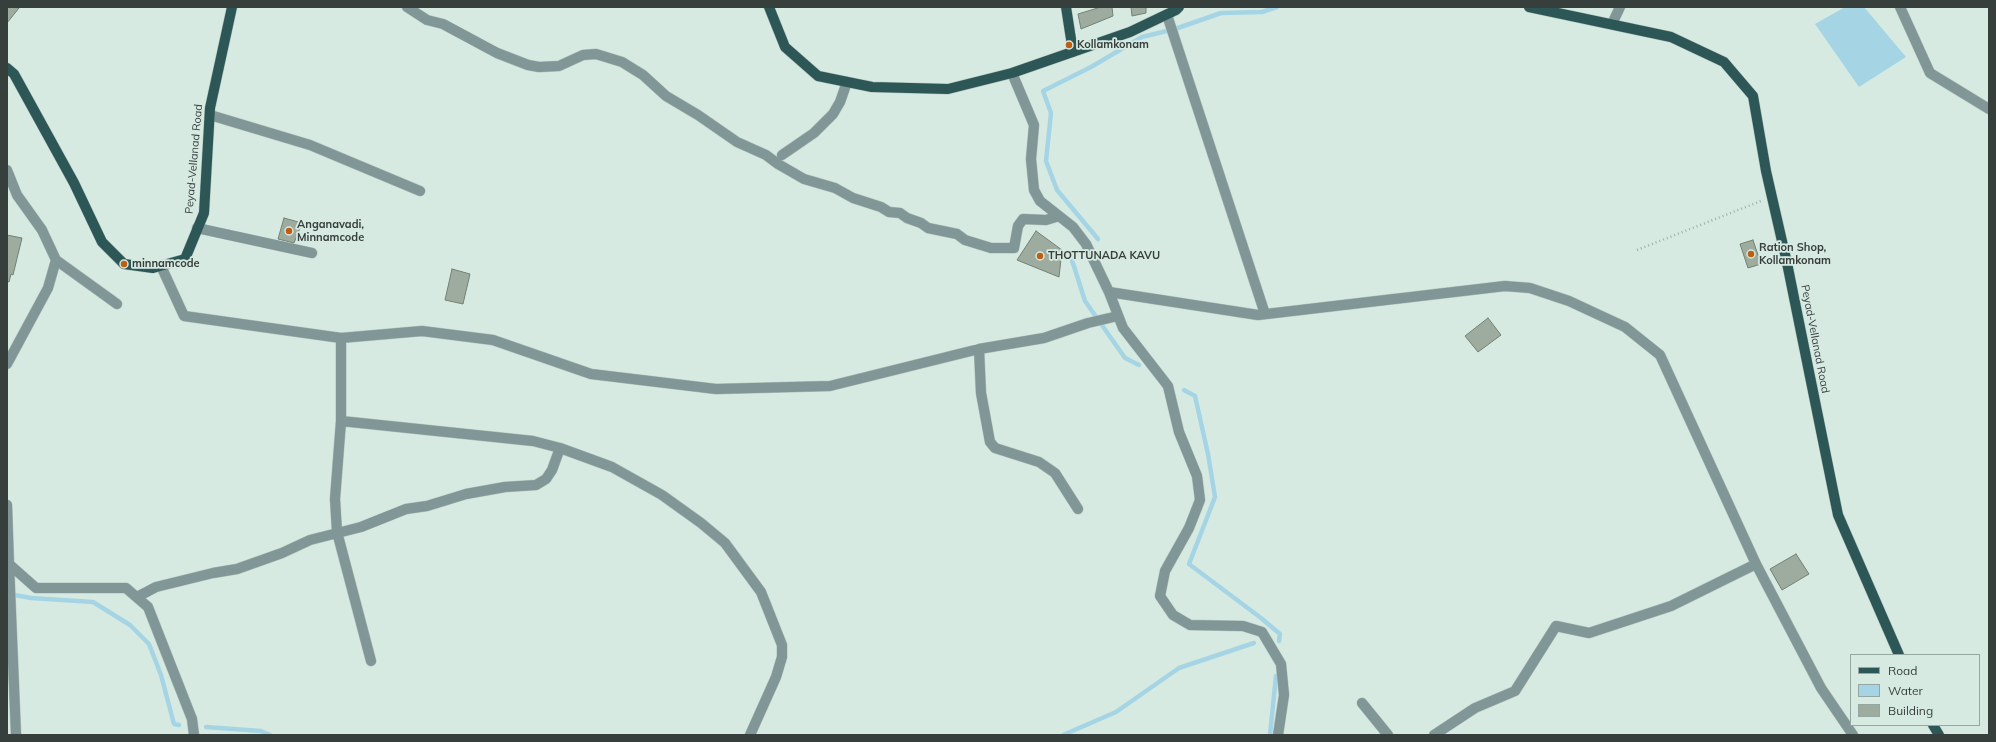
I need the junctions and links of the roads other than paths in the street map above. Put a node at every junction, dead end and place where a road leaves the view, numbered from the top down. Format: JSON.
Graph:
{"nodes":[{"id":1,"x":232,"y":7,"type":"edge"},
{"id":2,"x":407,"y":7,"type":"edge"},
{"id":3,"x":769,"y":7,"type":"edge"},
{"id":4,"x":1066,"y":7,"type":"edge"},
{"id":5,"x":1179,"y":7,"type":"edge"},
{"id":6,"x":1529,"y":7,"type":"edge"},
{"id":7,"x":1620,"y":7,"type":"edge"},
{"id":8,"x":1900,"y":7,"type":"edge"},
{"id":9,"x":1168,"y":18,"type":"junction"},
{"id":10,"x":1612,"y":24,"type":"junction"},
{"id":11,"x":1073,"y":52,"type":"junction"},
{"id":12,"x":7,"y":68,"type":"edge"},
{"id":13,"x":1012,"y":73,"type":"junction"},
{"id":14,"x":847,"y":82,"type":"junction"},
{"id":15,"x":1989,"y":109,"type":"edge"},
{"id":16,"x":210,"y":115,"type":"junction"},
{"id":17,"x":782,"y":155,"type":"dead end"},
{"id":18,"x":7,"y":170,"type":"edge"},
{"id":19,"x":420,"y":191,"type":"dead end"},
{"id":20,"x":1059,"y":216,"type":"junction"},
{"id":21,"x":197,"y":228,"type":"junction"},
{"id":22,"x":312,"y":252,"type":"dead end"},
{"id":23,"x":56,"y":260,"type":"junction"},
{"id":24,"x":161,"y":266,"type":"junction"},
{"id":25,"x":1109,"y":292,"type":"junction"},
{"id":26,"x":117,"y":304,"type":"dead end"},
{"id":27,"x":1265,"y":314,"type":"junction"},
{"id":28,"x":1114,"y":317,"type":"junction"},
{"id":29,"x":341,"y":338,"type":"junction"},
{"id":30,"x":978,"y":349,"type":"junction"},
{"id":31,"x":7,"y":364,"type":"edge"},
{"id":32,"x":341,"y":421,"type":"junction"},
{"id":33,"x":560,"y":448,"type":"junction"},
{"id":34,"x":7,"y":505,"type":"edge"},
{"id":35,"x":1078,"y":509,"type":"dead end"},
{"id":36,"x":337,"y":532,"type":"junction"},
{"id":37,"x":9,"y":564,"type":"junction"},
{"id":38,"x":1756,"y":564,"type":"junction"},
{"id":39,"x":137,"y":597,"type":"junction"},
{"id":40,"x":1899,"y":654,"type":"edge"},
{"id":41,"x":371,"y":661,"type":"dead end"},
{"id":42,"x":1362,"y":703,"type":"dead end"},
{"id":43,"x":1934,"y":726,"type":"edge"},
{"id":44,"x":16,"y":735,"type":"edge"},
{"id":45,"x":194,"y":735,"type":"edge"},
{"id":46,"x":750,"y":735,"type":"edge"},
{"id":47,"x":1278,"y":735,"type":"edge"},
{"id":48,"x":1388,"y":735,"type":"edge"},
{"id":49,"x":1434,"y":735,"type":"edge"},
{"id":50,"x":1854,"y":735,"type":"edge"},
{"id":51,"x":1940,"y":735,"type":"edge"}],
"edges":[{"from":1,"to":16,"type":"main road","name":"Peyad-Vellanad Road"},
{"from":2,"to":20,"type":"street"},
{"from":3,"to":14,"type":"main road"},
{"from":4,"to":11,"type":"main road"},
{"from":5,"to":9,"type":"main road"},
{"from":6,"to":10,"type":"main road","name":"Peyad-Vellanad Road"},
{"from":7,"to":10,"type":"street"},
{"from":8,"to":15,"type":"street"},
{"from":9,"to":11,"type":"main road"},
{"from":9,"to":27,"type":"street"},
{"from":10,"to":40,"type":"main road","name":"Peyad-Vellanad Road"},
{"from":11,"to":13,"type":"main road"},
{"from":12,"to":24,"type":"main road","name":"Peyad-Vellanad Road"},
{"from":13,"to":14,"type":"main road"},
{"from":13,"to":20,"type":"street"},
{"from":14,"to":17,"type":"street"},
{"from":16,"to":19,"type":"street"},
{"from":16,"to":21,"type":"main road","name":"Peyad-Vellanad Road"},
{"from":18,"to":23,"type":"street"},
{"from":20,"to":25,"type":"street"},
{"from":21,"to":22,"type":"street"},
{"from":21,"to":24,"type":"main road","name":"Peyad-Vellanad Road"},
{"from":23,"to":26,"type":"street"},
{"from":23,"to":31,"type":"street"},
{"from":24,"to":29,"type":"street"},
{"from":25,"to":27,"type":"street"},
{"from":25,"to":28,"type":"street"},
{"from":27,"to":38,"type":"street"},
{"from":28,"to":30,"type":"street"},
{"from":28,"to":47,"type":"street"},
{"from":29,"to":30,"type":"street"},
{"from":29,"to":32,"type":"street"},
{"from":30,"to":35,"type":"street"},
{"from":32,"to":33,"type":"street"},
{"from":32,"to":36,"type":"street"},
{"from":33,"to":36,"type":"street"},
{"from":33,"to":46,"type":"street"},
{"from":34,"to":37,"type":"street"},
{"from":36,"to":39,"type":"street"},
{"from":36,"to":41,"type":"street"},
{"from":37,"to":39,"type":"street"},
{"from":37,"to":44,"type":"street"},
{"from":38,"to":49,"type":"street"},
{"from":38,"to":50,"type":"street"},
{"from":39,"to":45,"type":"street"},
{"from":42,"to":48,"type":"street"},
{"from":43,"to":51,"type":"main road"}]}
